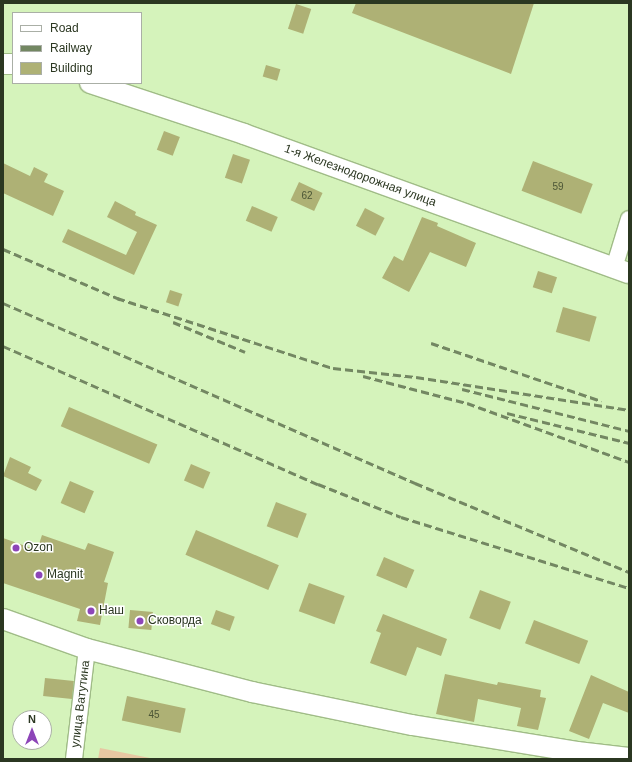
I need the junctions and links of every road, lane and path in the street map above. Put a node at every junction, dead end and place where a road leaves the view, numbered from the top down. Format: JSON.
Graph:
{"nodes":[{"id":1,"x":93,"y":84,"type":"edge"},
{"id":2,"x":629,"y":219,"type":"edge"},
{"id":3,"x":622,"y":271,"type":"edge"},
{"id":4,"x":3,"y":619,"type":"edge"},
{"id":5,"x":87,"y":649,"type":"junction"},
{"id":6,"x":629,"y":758,"type":"edge"},
{"id":7,"x":74,"y":759,"type":"edge"}],
"edges":[{"from":1,"to":3,"type":"main road","name":"1-я Железнодорожная улица"},
{"from":2,"to":3,"type":"street"},
{"from":4,"to":5,"type":"main road"},
{"from":5,"to":6,"type":"main road"},
{"from":5,"to":7,"type":"street","name":"улица Ватутина"}]}
